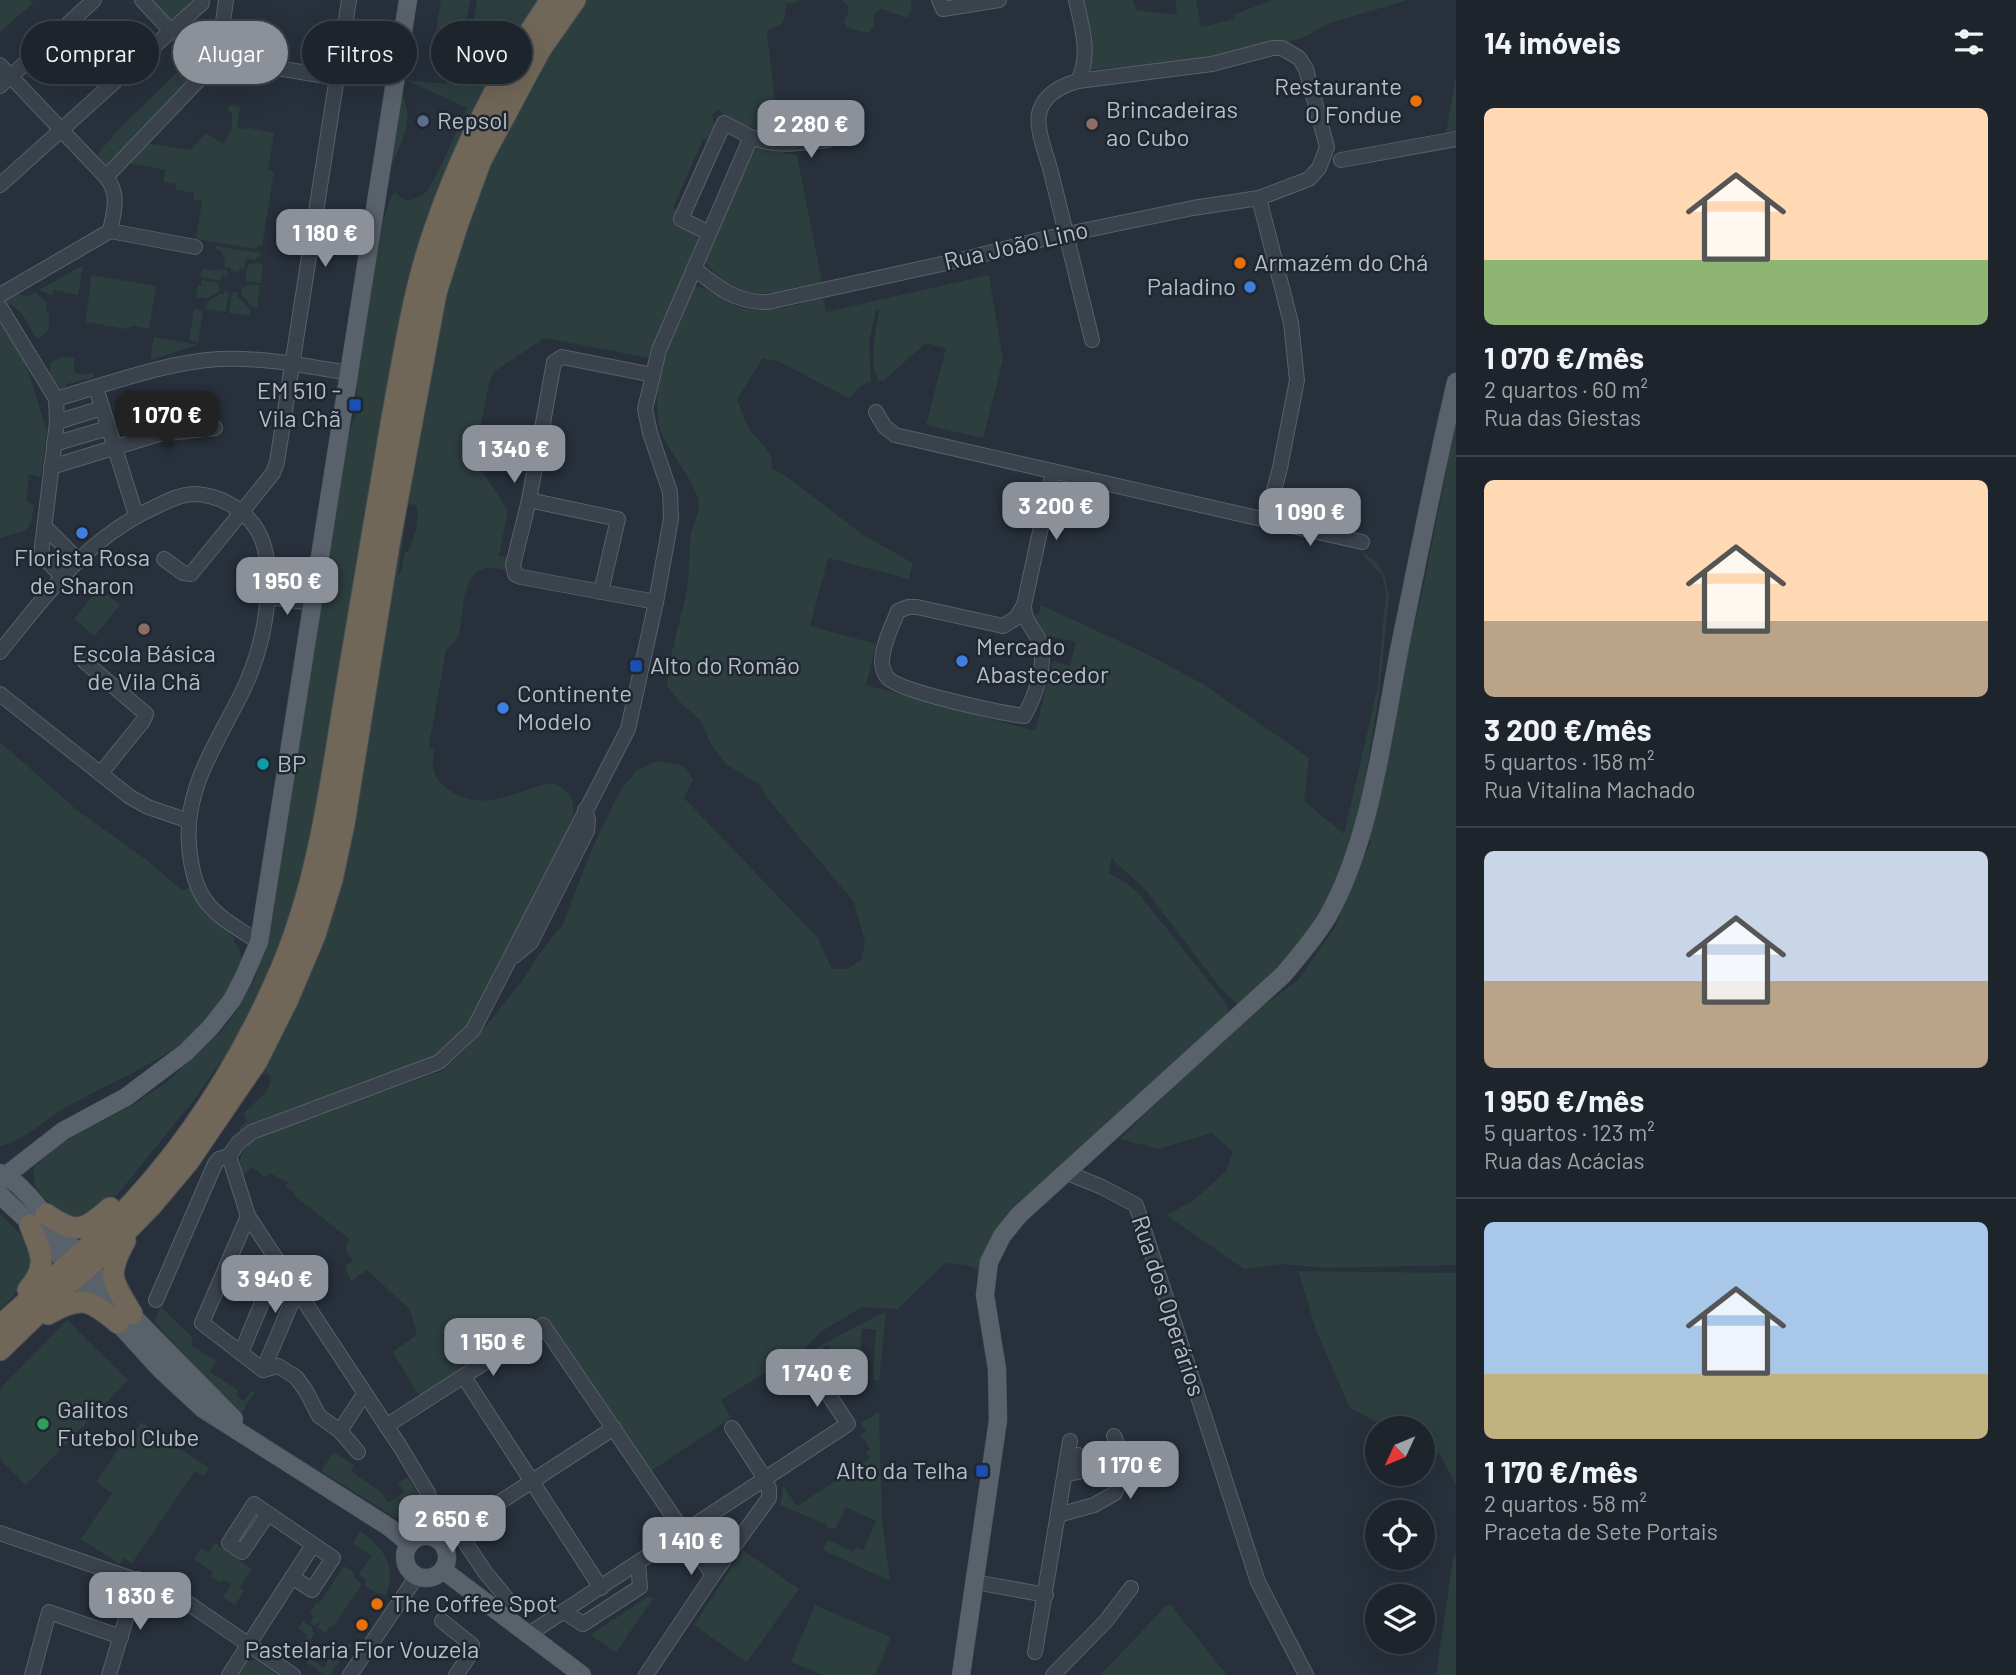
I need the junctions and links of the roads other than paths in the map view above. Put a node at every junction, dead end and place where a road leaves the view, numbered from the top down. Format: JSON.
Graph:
{"nodes":[{"id":1,"x":94,"y":0,"type":"edge"},
{"id":2,"x":142,"y":0,"type":"edge"},
{"id":3,"x":226,"y":0,"type":"edge"},
{"id":4,"x":349,"y":0,"type":"edge"},
{"id":5,"x":408,"y":0,"type":"edge"},
{"id":6,"x":551,"y":0,"type":"edge"},
{"id":7,"x":575,"y":0,"type":"edge"},
{"id":8,"x":999,"y":0,"type":"edge"},
{"id":9,"x":1076,"y":0,"type":"edge"},
{"id":10,"x":202,"y":4,"type":"dead end"},
{"id":11,"x":941,"y":4,"type":"edge"},
{"id":12,"x":223,"y":21,"type":"edge"},
{"id":13,"x":346,"y":21,"type":"edge"},
{"id":14,"x":171,"y":31,"type":"junction"},
{"id":15,"x":0,"y":65,"type":"edge"},
{"id":16,"x":5,"y":81,"type":"edge"},
{"id":17,"x":1078,"y":81,"type":"junction"},
{"id":18,"x":196,"y":84,"type":"edge"},
{"id":19,"x":336,"y":84,"type":"edge"},
{"id":20,"x":61,"y":130,"type":"junction"},
{"id":21,"x":751,"y":137,"type":"junction"},
{"id":22,"x":1456,"y":139,"type":"edge"},
{"id":23,"x":828,"y":140,"type":"dead end"},
{"id":24,"x":1341,"y":160,"type":"dead end"},
{"id":25,"x":106,"y":177,"type":"junction"},
{"id":26,"x":0,"y":185,"type":"edge"},
{"id":27,"x":1259,"y":198,"type":"junction"},
{"id":28,"x":110,"y":232,"type":"junction"},
{"id":29,"x":709,"y":233,"type":"junction"},
{"id":30,"x":1066,"y":234,"type":"junction"},
{"id":31,"x":195,"y":247,"type":"dead end"},
{"id":32,"x":694,"y":268,"type":"junction"},
{"id":33,"x":0,"y":295,"type":"edge"},
{"id":34,"x":0,"y":307,"type":"edge"},
{"id":35,"x":1092,"y":340,"type":"dead end"},
{"id":36,"x":292,"y":364,"type":"junction"},
{"id":37,"x":349,"y":373,"type":"junction"},
{"id":38,"x":653,"y":374,"type":"junction"},
{"id":39,"x":1456,"y":382,"type":"edge"},
{"id":40,"x":96,"y":388,"type":"junction"},
{"id":41,"x":57,"y":399,"type":"junction"},
{"id":42,"x":102,"y":408,"type":"junction"},
{"id":43,"x":876,"y":412,"type":"dead end"},
{"id":44,"x":57,"y":422,"type":"junction"},
{"id":45,"x":108,"y":428,"type":"junction"},
{"id":46,"x":215,"y":428,"type":"dead end"},
{"id":47,"x":54,"y":444,"type":"junction"},
{"id":48,"x":114,"y":448,"type":"junction"},
{"id":49,"x":51,"y":467,"type":"junction"},
{"id":50,"x":1054,"y":472,"type":"junction"},
{"id":51,"x":529,"y":500,"type":"junction"},
{"id":52,"x":242,"y":512,"type":"junction"},
{"id":53,"x":136,"y":515,"type":"junction"},
{"id":54,"x":1266,"y":520,"type":"junction"},
{"id":55,"x":45,"y":527,"type":"junction"},
{"id":56,"x":1362,"y":542,"type":"dead end"},
{"id":57,"x":77,"y":559,"type":"junction"},
{"id":58,"x":164,"y":559,"type":"dead end"},
{"id":59,"x":62,"y":576,"type":"junction"},
{"id":60,"x":601,"y":592,"type":"junction"},
{"id":61,"x":268,"y":597,"type":"junction"},
{"id":62,"x":312,"y":603,"type":"junction"},
{"id":63,"x":656,"y":603,"type":"junction"},
{"id":64,"x":1024,"y":605,"type":"junction"},
{"id":65,"x":0,"y":652,"type":"edge"},
{"id":66,"x":85,"y":662,"type":"dead end"},
{"id":67,"x":0,"y":694,"type":"edge"},
{"id":68,"x":101,"y":774,"type":"junction"},
{"id":69,"x":188,"y":821,"type":"junction"},
{"id":70,"x":259,"y":942,"type":"junction"},
{"id":71,"x":159,"y":1072,"type":"junction"},
{"id":72,"x":211,"y":1099,"type":"junction"},
{"id":73,"x":37,"y":1149,"type":"junction"},
{"id":74,"x":229,"y":1156,"type":"junction"},
{"id":75,"x":1065,"y":1172,"type":"junction"},
{"id":76,"x":1,"y":1174,"type":"edge"},
{"id":77,"x":30,"y":1197,"type":"junction"},
{"id":78,"x":3,"y":1200,"type":"edge"},
{"id":79,"x":248,"y":1216,"type":"junction"},
{"id":80,"x":38,"y":1219,"type":"junction"},
{"id":81,"x":139,"y":1219,"type":"junction"},
{"id":82,"x":278,"y":1264,"type":"junction"},
{"id":83,"x":78,"y":1266,"type":"junction"},
{"id":84,"x":296,"y":1292,"type":"junction"},
{"id":85,"x":156,"y":1300,"type":"dead end"},
{"id":86,"x":125,"y":1318,"type":"junction"},
{"id":87,"x":11,"y":1324,"type":"edge"},
{"id":88,"x":0,"y":1350,"type":"edge"},
{"id":89,"x":241,"y":1353,"type":"junction"},
{"id":90,"x":263,"y":1370,"type":"junction"},
{"id":91,"x":815,"y":1374,"type":"dead end"},
{"id":92,"x":464,"y":1377,"type":"junction"},
{"id":93,"x":365,"y":1394,"type":"junction"},
{"id":94,"x":386,"y":1426,"type":"junction"},
{"id":95,"x":614,"y":1428,"type":"junction"},
{"id":96,"x":732,"y":1428,"type":"dead end"},
{"id":97,"x":340,"y":1431,"type":"junction"},
{"id":98,"x":1114,"y":1436,"type":"dead end"},
{"id":99,"x":1070,"y":1441,"type":"dead end"},
{"id":100,"x":358,"y":1451,"type":"dead end"},
{"id":101,"x":765,"y":1480,"type":"junction"},
{"id":102,"x":532,"y":1482,"type":"junction"},
{"id":103,"x":268,"y":1514,"type":"dead end"},
{"id":104,"x":1058,"y":1515,"type":"junction"},
{"id":105,"x":433,"y":1517,"type":"junction"},
{"id":106,"x":457,"y":1530,"type":"junction"},
{"id":107,"x":0,"y":1533,"type":"edge"},
{"id":108,"x":684,"y":1533,"type":"junction"},
{"id":109,"x":430,"y":1536,"type":"junction"},
{"id":110,"x":410,"y":1544,"type":"junction"},
{"id":111,"x":313,"y":1545,"type":"junction"},
{"id":112,"x":638,"y":1563,"type":"junction"},
{"id":113,"x":443,"y":1570,"type":"junction"},
{"id":114,"x":485,"y":1572,"type":"junction"},
{"id":115,"x":713,"y":1575,"type":"junction"},
{"id":116,"x":417,"y":1576,"type":"junction"},
{"id":117,"x":292,"y":1577,"type":"junction"},
{"id":118,"x":138,"y":1579,"type":"junction"},
{"id":119,"x":975,"y":1582,"type":"junction"},
{"id":120,"x":464,"y":1588,"type":"junction"},
{"id":121,"x":601,"y":1588,"type":"junction"},
{"id":122,"x":1131,"y":1588,"type":"dead end"},
{"id":123,"x":1046,"y":1595,"type":"junction"},
{"id":124,"x":508,"y":1600,"type":"dead end"},
{"id":125,"x":564,"y":1612,"type":"junction"},
{"id":126,"x":442,"y":1621,"type":"dead end"},
{"id":127,"x":529,"y":1634,"type":"junction"},
{"id":128,"x":121,"y":1637,"type":"junction"},
{"id":129,"x":249,"y":1645,"type":"junction"},
{"id":130,"x":1035,"y":1652,"type":"dead end"},
{"id":131,"x":32,"y":1675,"type":"edge"},
{"id":132,"x":109,"y":1675,"type":"edge"},
{"id":133,"x":229,"y":1675,"type":"edge"},
{"id":134,"x":293,"y":1675,"type":"edge"},
{"id":135,"x":350,"y":1675,"type":"edge"},
{"id":136,"x":456,"y":1675,"type":"edge"},
{"id":137,"x":582,"y":1675,"type":"edge"},
{"id":138,"x":646,"y":1675,"type":"edge"},
{"id":139,"x":961,"y":1675,"type":"edge"},
{"id":140,"x":1053,"y":1675,"type":"edge"},
{"id":141,"x":1306,"y":1675,"type":"edge"}],
"edges":[{"from":1,"to":16,"type":"street"},
{"from":2,"to":14,"type":"street"},
{"from":3,"to":12,"type":"street"},
{"from":4,"to":13,"type":"street"},
{"from":5,"to":37,"type":"main road"},
{"from":6,"to":72,"type":"highway"},
{"from":7,"to":81,"type":"highway"},
{"from":8,"to":11,"type":"street"},
{"from":9,"to":17,"type":"street"},
{"from":10,"to":14,"type":"street"},
{"from":14,"to":20,"type":"street"},
{"from":15,"to":16,"type":"street"},
{"from":16,"to":20,"type":"street"},
{"from":17,"to":27,"type":"street","name":"Rua João Lino"},
{"from":17,"to":30,"type":"street"},
{"from":18,"to":25,"type":"street"},
{"from":19,"to":36,"type":"street"},
{"from":20,"to":25,"type":"street"},
{"from":20,"to":26,"type":"street"},
{"from":21,"to":23,"type":"street"},
{"from":21,"to":29,"type":"street"},
{"from":21,"to":29,"type":"street"},
{"from":22,"to":24,"type":"street"},
{"from":25,"to":28,"type":"street"},
{"from":27,"to":30,"type":"street","name":"Rua João Lino"},
{"from":27,"to":54,"type":"street"},
{"from":28,"to":31,"type":"street"},
{"from":28,"to":33,"type":"street"},
{"from":29,"to":32,"type":"street"},
{"from":30,"to":32,"type":"street","name":"Rua João Lino"},
{"from":30,"to":35,"type":"street"},
{"from":32,"to":38,"type":"street"},
{"from":34,"to":41,"type":"street"},
{"from":36,"to":37,"type":"street"},
{"from":36,"to":40,"type":"street"},
{"from":36,"to":52,"type":"street"},
{"from":37,"to":62,"type":"main road"},
{"from":38,"to":51,"type":"street"},
{"from":38,"to":63,"type":"street"},
{"from":39,"to":75,"type":"main road"},
{"from":40,"to":41,"type":"street"},
{"from":40,"to":42,"type":"street"},
{"from":41,"to":44,"type":"street"},
{"from":42,"to":44,"type":"street"},
{"from":42,"to":45,"type":"street"},
{"from":43,"to":50,"type":"street"},
{"from":44,"to":47,"type":"street"},
{"from":45,"to":47,"type":"street"},
{"from":45,"to":48,"type":"street"},
{"from":46,"to":48,"type":"street"},
{"from":47,"to":49,"type":"street"},
{"from":48,"to":49,"type":"street"},
{"from":48,"to":53,"type":"street"},
{"from":49,"to":55,"type":"street"},
{"from":50,"to":54,"type":"street"},
{"from":50,"to":64,"type":"street"},
{"from":51,"to":60,"type":"street"},
{"from":51,"to":60,"type":"street"},
{"from":52,"to":53,"type":"street"},
{"from":52,"to":58,"type":"street"},
{"from":52,"to":61,"type":"street"},
{"from":53,"to":57,"type":"street"},
{"from":54,"to":56,"type":"street"},
{"from":55,"to":57,"type":"street"},
{"from":55,"to":59,"type":"street"},
{"from":57,"to":59,"type":"street"},
{"from":59,"to":65,"type":"street"},
{"from":60,"to":63,"type":"street"},
{"from":61,"to":62,"type":"street"},
{"from":61,"to":69,"type":"street"},
{"from":62,"to":70,"type":"main road"},
{"from":63,"to":74,"type":"street"},
{"from":64,"to":64,"type":"street"},
{"from":66,"to":68,"type":"street"},
{"from":67,"to":68,"type":"street"},
{"from":68,"to":69,"type":"street"},
{"from":69,"to":70,"type":"street"},
{"from":70,"to":71,"type":"main road"},
{"from":71,"to":73,"type":"main road"},
{"from":71,"to":76,"type":"main road"},
{"from":72,"to":80,"type":"highway"},
{"from":72,"to":83,"type":"highway"},
{"from":73,"to":76,"type":"main road"},
{"from":73,"to":77,"type":"main road"},
{"from":74,"to":79,"type":"street"},
{"from":74,"to":85,"type":"street"},
{"from":75,"to":119,"type":"main road"},
{"from":75,"to":141,"type":"street","name":"Rua dos Operários"},
{"from":76,"to":77,"type":"main road"},
{"from":77,"to":80,"type":"main road"},
{"from":78,"to":80,"type":"main road"},
{"from":79,"to":82,"type":"street"},
{"from":79,"to":89,"type":"street"},
{"from":80,"to":83,"type":"main road"},
{"from":80,"to":87,"type":"highway"},
{"from":81,"to":83,"type":"highway"},
{"from":81,"to":86,"type":"highway"},
{"from":82,"to":84,"type":"street"},
{"from":82,"to":89,"type":"street"},
{"from":83,"to":86,"type":"main road"},
{"from":83,"to":87,"type":"highway"},
{"from":84,"to":90,"type":"street"},
{"from":84,"to":93,"type":"street"},
{"from":86,"to":87,"type":"highway"},
{"from":86,"to":110,"type":"main road"},
{"from":87,"to":88,"type":"highway"},
{"from":89,"to":90,"type":"street"},
{"from":90,"to":97,"type":"street"},
{"from":91,"to":101,"type":"street"},
{"from":92,"to":94,"type":"street"},
{"from":92,"to":95,"type":"street"},
{"from":92,"to":102,"type":"street"},
{"from":93,"to":94,"type":"street"},
{"from":93,"to":97,"type":"street"},
{"from":94,"to":105,"type":"street"},
{"from":95,"to":102,"type":"street"},
{"from":95,"to":108,"type":"street"},
{"from":96,"to":101,"type":"street"},
{"from":97,"to":100,"type":"street"},
{"from":98,"to":104,"type":"street"},
{"from":99,"to":104,"type":"street"},
{"from":101,"to":108,"type":"street"},
{"from":101,"to":115,"type":"street"},
{"from":102,"to":106,"type":"street"},
{"from":102,"to":121,"type":"street"},
{"from":103,"to":111,"type":"street"},
{"from":104,"to":123,"type":"street"},
{"from":105,"to":106,"type":"street"},
{"from":105,"to":109,"type":"street"},
{"from":106,"to":114,"type":"street"},
{"from":107,"to":118,"type":"street"},
{"from":108,"to":112,"type":"street"},
{"from":108,"to":115,"type":"street"},
{"from":109,"to":110,"type":"main road"},
{"from":109,"to":113,"type":"main road"},
{"from":110,"to":116,"type":"main road"},
{"from":111,"to":117,"type":"street"},
{"from":111,"to":117,"type":"street"},
{"from":112,"to":121,"type":"street"},
{"from":112,"to":125,"type":"street"},
{"from":113,"to":116,"type":"main road"},
{"from":113,"to":120,"type":"main road"},
{"from":114,"to":120,"type":"street"},
{"from":114,"to":124,"type":"street"},
{"from":115,"to":138,"type":"street"},
{"from":116,"to":135,"type":"street"},
{"from":117,"to":129,"type":"street"},
{"from":118,"to":128,"type":"street"},
{"from":118,"to":129,"type":"street"},
{"from":119,"to":123,"type":"street"},
{"from":119,"to":139,"type":"main road"},
{"from":120,"to":127,"type":"main road"},
{"from":121,"to":125,"type":"street"},
{"from":122,"to":140,"type":"street"},
{"from":123,"to":130,"type":"street"},
{"from":125,"to":127,"type":"street"},
{"from":126,"to":136,"type":"street"},
{"from":127,"to":137,"type":"main road"},
{"from":128,"to":131,"type":"street"},
{"from":128,"to":132,"type":"street"},
{"from":129,"to":133,"type":"street"},
{"from":129,"to":134,"type":"street"}]}
